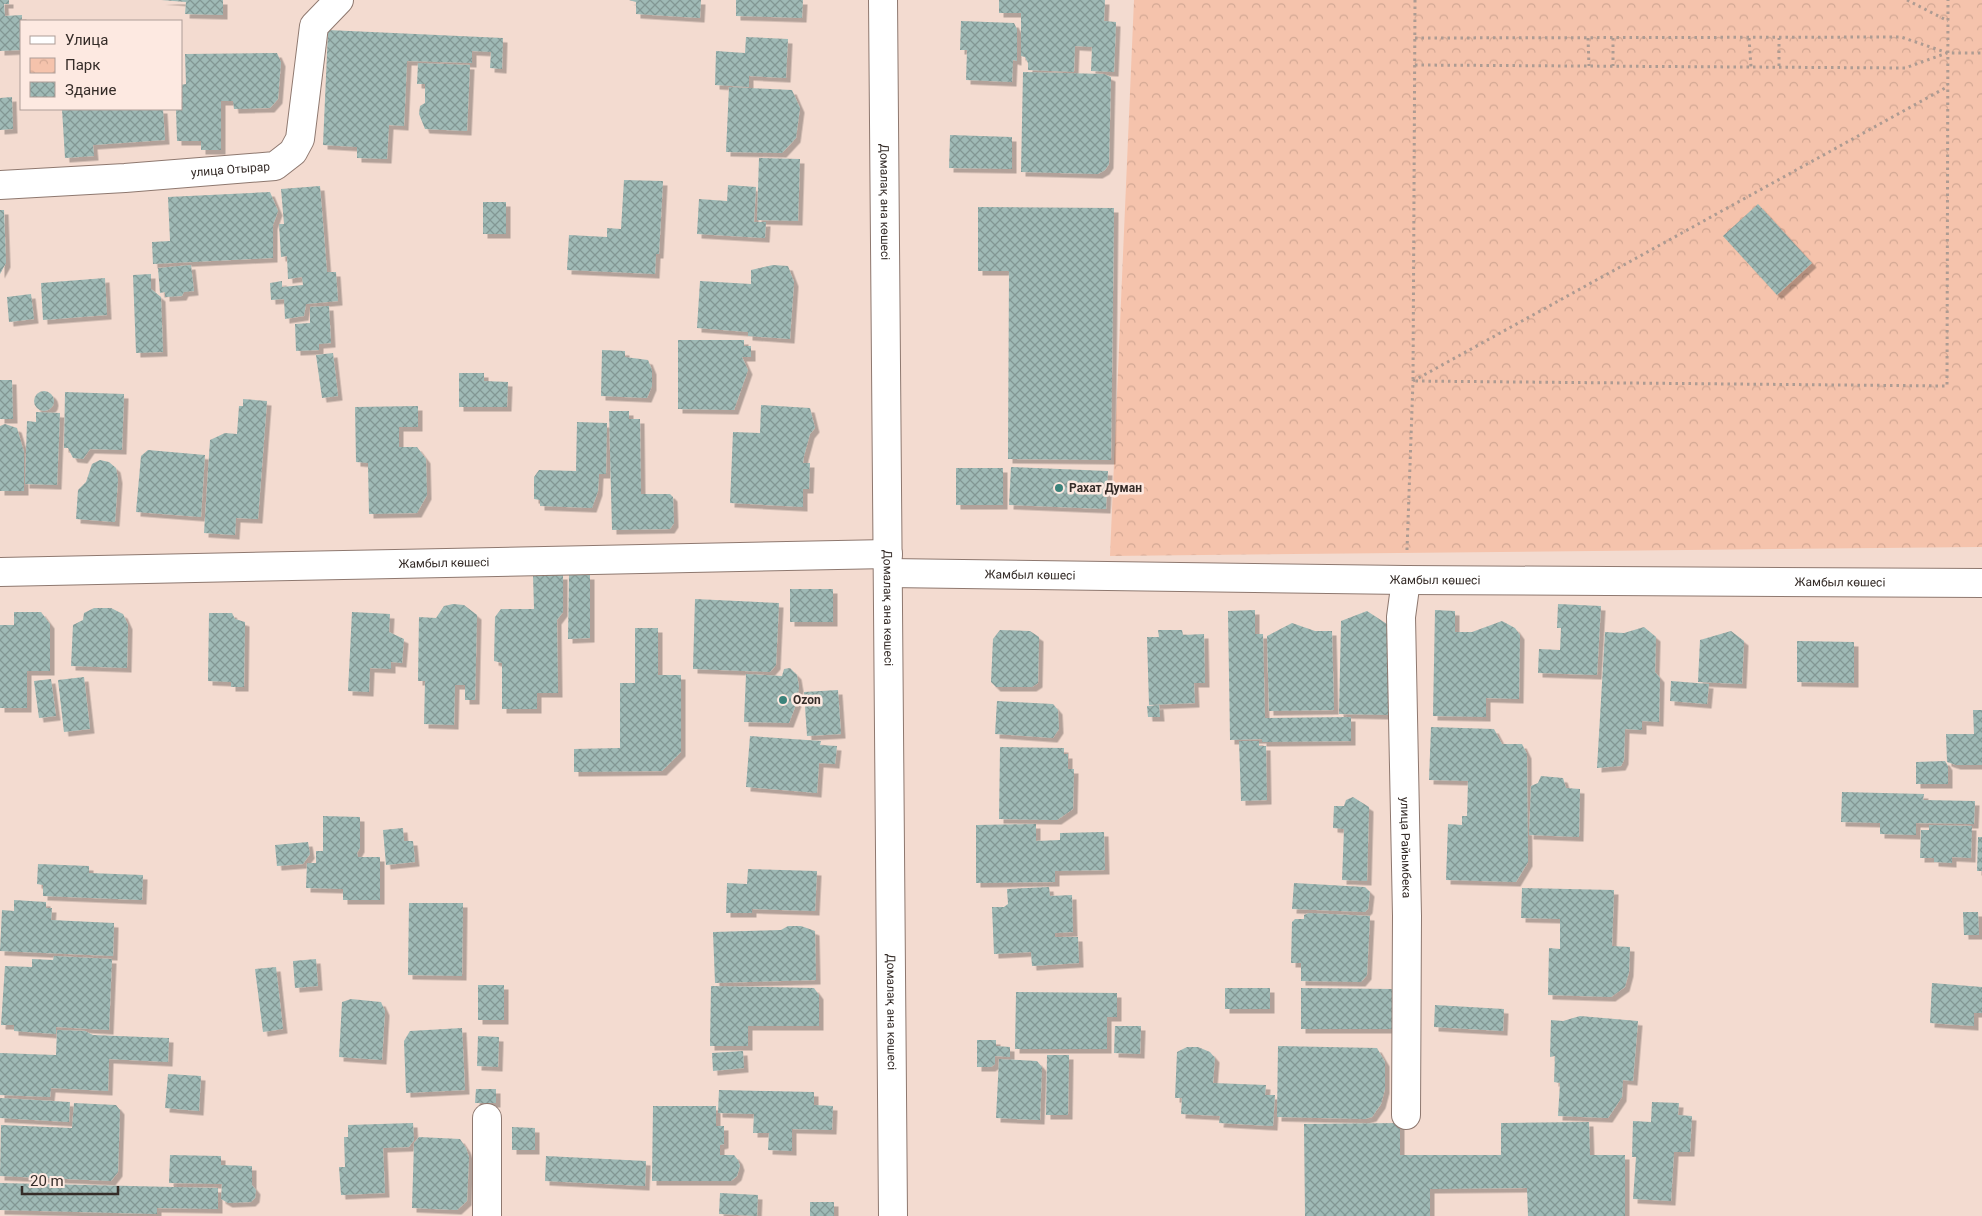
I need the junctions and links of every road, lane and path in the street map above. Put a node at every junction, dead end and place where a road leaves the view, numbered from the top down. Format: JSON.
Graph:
{"nodes":[{"id":1,"x":883,"y":0,"type":"edge"},
{"id":2,"x":1415,"y":0,"type":"edge"},
{"id":3,"x":1907,"y":0,"type":"edge"},
{"id":4,"x":1948,"y":0,"type":"edge"},
{"id":5,"x":328,"y":5,"type":"edge"},
{"id":6,"x":1948,"y":21,"type":"junction"},
{"id":7,"x":1414,"y":38,"type":"junction"},
{"id":8,"x":1588,"y":38,"type":"junction"},
{"id":9,"x":1613,"y":38,"type":"junction"},
{"id":10,"x":1749,"y":38,"type":"junction"},
{"id":11,"x":1779,"y":38,"type":"junction"},
{"id":12,"x":1948,"y":53,"type":"junction"},
{"id":13,"x":1982,"y":53,"type":"edge"},
{"id":14,"x":1415,"y":65,"type":"junction"},
{"id":15,"x":1589,"y":66,"type":"junction"},
{"id":16,"x":1613,"y":66,"type":"junction"},
{"id":17,"x":1779,"y":66,"type":"junction"},
{"id":18,"x":1751,"y":67,"type":"junction"},
{"id":19,"x":1948,"y":87,"type":"junction"},
{"id":20,"x":0,"y":185,"type":"edge"},
{"id":21,"x":1413,"y":381,"type":"junction"},
{"id":22,"x":889,"y":564,"type":"junction"},
{"id":23,"x":0,"y":572,"type":"edge"},
{"id":24,"x":1406,"y":580,"type":"junction"},
{"id":25,"x":1982,"y":583,"type":"edge"},
{"id":26,"x":1406,"y":1115,"type":"dead end"},
{"id":27,"x":487,"y":1118,"type":"dead end"},
{"id":28,"x":487,"y":1216,"type":"edge"},
{"id":29,"x":893,"y":1216,"type":"edge"}],
"edges":[{"from":1,"to":22,"type":"street","name":"Домалақ ана көшесі"},
{"from":2,"to":7,"type":"path"},
{"from":3,"to":6,"type":"path"},
{"from":4,"to":6,"type":"path"},
{"from":5,"to":20,"type":"street","name":"улица Отырар"},
{"from":6,"to":12,"type":"path"},
{"from":7,"to":8,"type":"path"},
{"from":7,"to":14,"type":"path"},
{"from":8,"to":9,"type":"path"},
{"from":8,"to":15,"type":"path"},
{"from":9,"to":10,"type":"path"},
{"from":9,"to":16,"type":"path"},
{"from":10,"to":11,"type":"path"},
{"from":10,"to":18,"type":"path"},
{"from":11,"to":12,"type":"path"},
{"from":11,"to":17,"type":"path"},
{"from":12,"to":13,"type":"path"},
{"from":12,"to":17,"type":"path"},
{"from":12,"to":19,"type":"path"},
{"from":14,"to":15,"type":"path"},
{"from":14,"to":21,"type":"path"},
{"from":15,"to":16,"type":"path"},
{"from":16,"to":18,"type":"path"},
{"from":17,"to":18,"type":"path"},
{"from":19,"to":21,"type":"path"},
{"from":19,"to":21,"type":"path"},
{"from":21,"to":24,"type":"path"},
{"from":22,"to":23,"type":"street","name":"Жамбыл көшесі"},
{"from":22,"to":24,"type":"street","name":"Жамбыл көшесі"},
{"from":22,"to":29,"type":"street","name":"Домалақ ана көшесі"},
{"from":24,"to":25,"type":"street","name":"Жамбыл көшесі"},
{"from":24,"to":26,"type":"street","name":"улица Райымбека"},
{"from":27,"to":28,"type":"street"}]}
